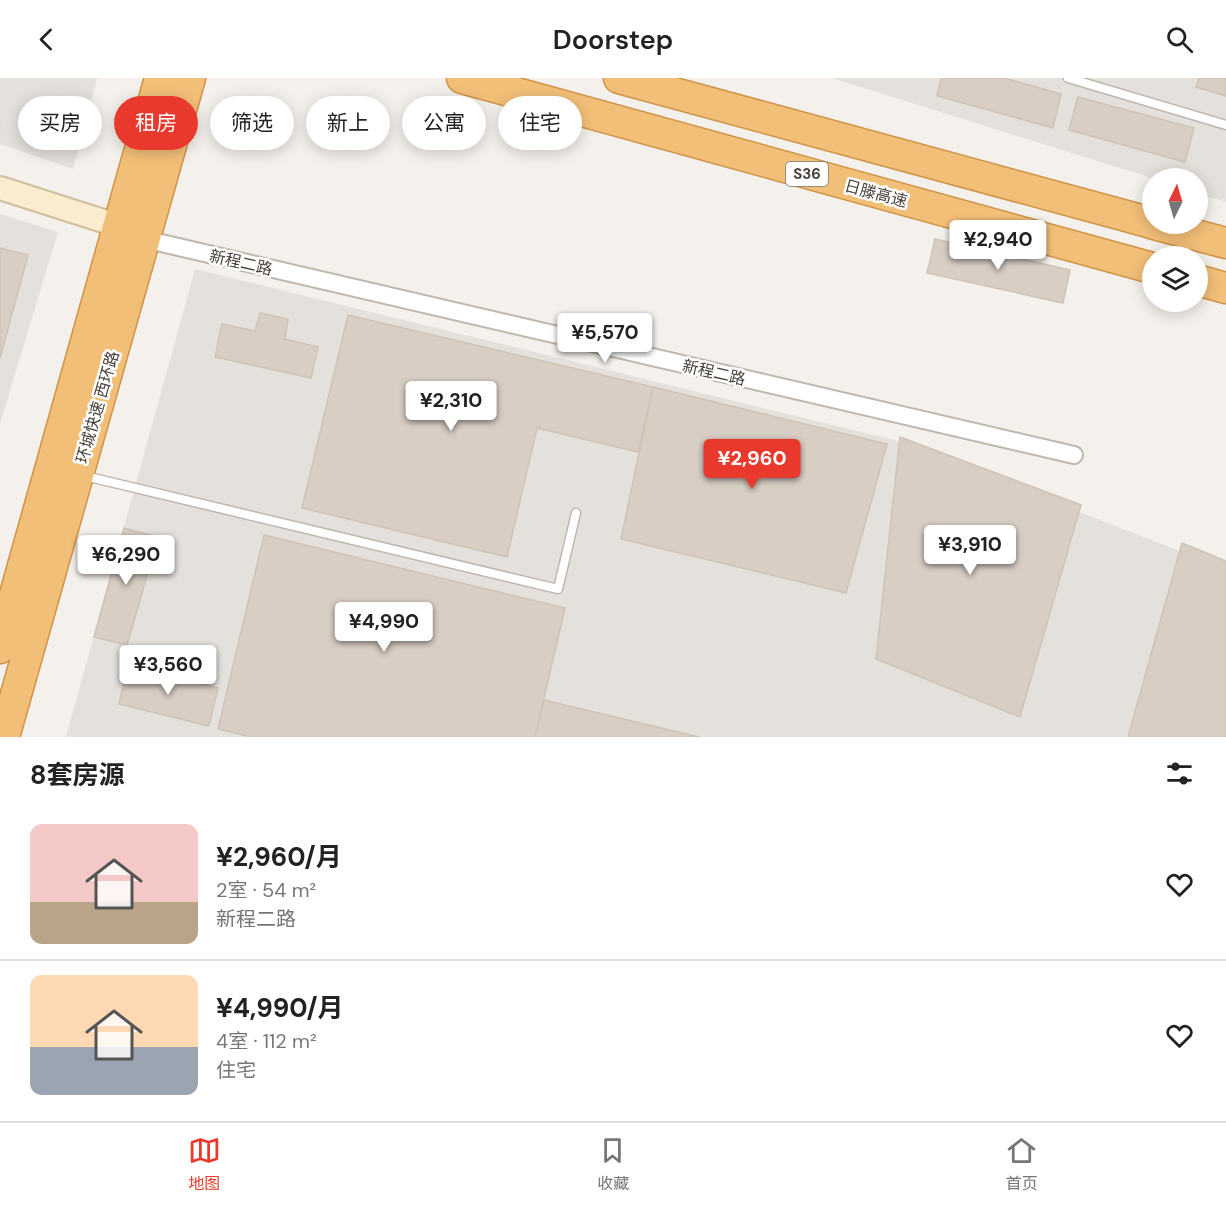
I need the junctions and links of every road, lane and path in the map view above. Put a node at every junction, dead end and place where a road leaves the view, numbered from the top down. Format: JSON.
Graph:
{"nodes":[{"id":1,"x":160,"y":78,"type":"edge"},
{"id":2,"x":190,"y":78,"type":"edge"},
{"id":3,"x":462,"y":78,"type":"edge"},
{"id":4,"x":619,"y":78,"type":"edge"},
{"id":5,"x":1068,"y":78,"type":"edge"},
{"id":6,"x":1226,"y":125,"type":"edge"},
{"id":7,"x":0,"y":188,"type":"edge"},
{"id":8,"x":1142,"y":220,"type":"edge"},
{"id":9,"x":131,"y":233,"type":"junction"},
{"id":10,"x":1193,"y":234,"type":"edge"},
{"id":11,"x":1226,"y":243,"type":"edge"},
{"id":12,"x":1142,"y":265,"type":"edge"},
{"id":13,"x":1208,"y":283,"type":"edge"},
{"id":14,"x":1226,"y":288,"type":"edge"},
{"id":15,"x":1074,"y":455,"type":"dead end"},
{"id":16,"x":78,"y":475,"type":"junction"},
{"id":17,"x":576,"y":513,"type":"dead end"},
{"id":18,"x":0,"y":648,"type":"edge"},
{"id":19,"x":4,"y":737,"type":"edge"}],
"edges":[{"from":1,"to":9,"type":"highway","name":"环城快速 西环路"},
{"from":2,"to":9,"type":"highway","name":"环城快速 西环路"},
{"from":3,"to":12,"type":"highway","name":"日滕高速","number":"S36"},
{"from":4,"to":8,"type":"highway"},
{"from":5,"to":6,"type":"lane"},
{"from":7,"to":9,"type":"main road"},
{"from":9,"to":15,"type":"street","name":"新程二路"},
{"from":9,"to":16,"type":"highway","name":"环城快速 西环路"},
{"from":9,"to":18,"type":"highway","name":"环城快速 西环路"},
{"from":10,"to":11,"type":"highway"},
{"from":13,"to":14,"type":"highway"},
{"from":16,"to":17,"type":"lane"},
{"from":16,"to":19,"type":"highway","name":"环城快速 西环路"}]}
